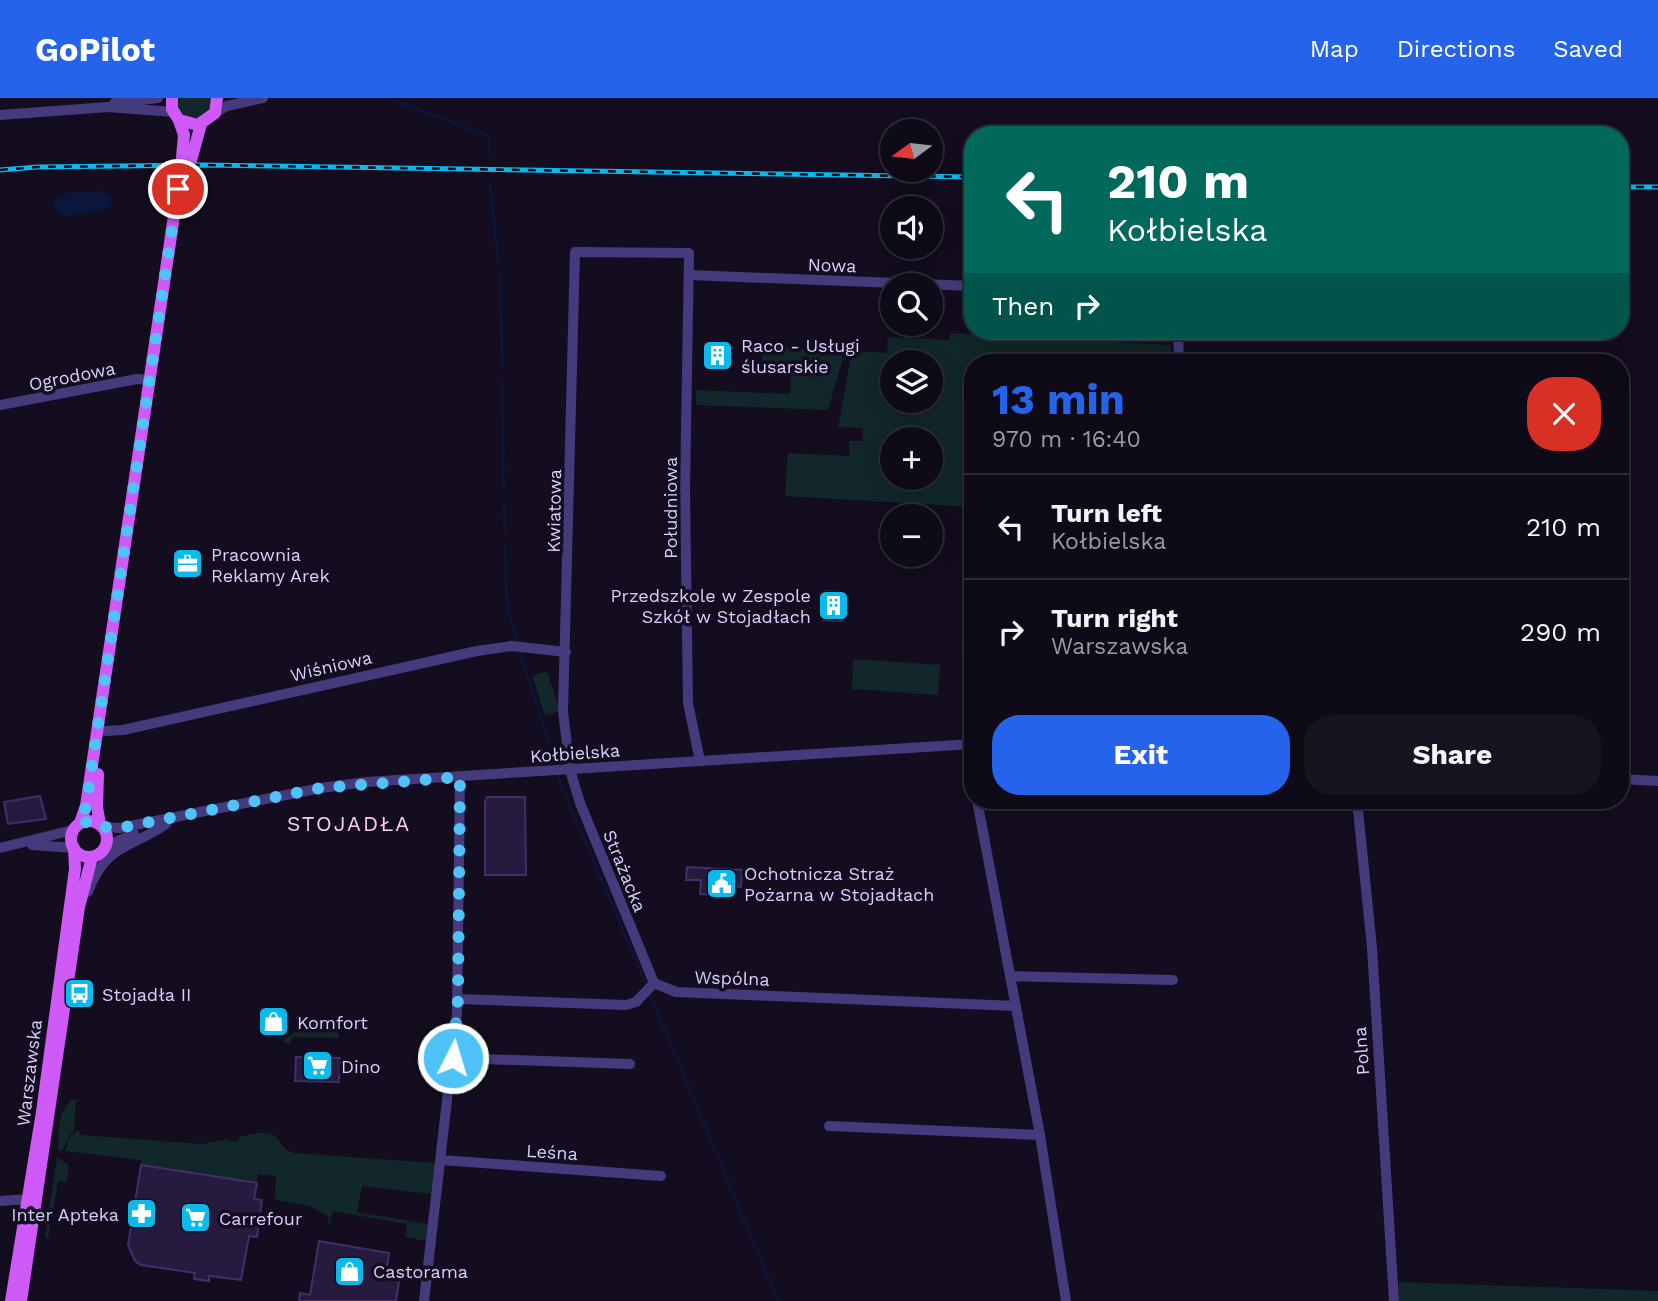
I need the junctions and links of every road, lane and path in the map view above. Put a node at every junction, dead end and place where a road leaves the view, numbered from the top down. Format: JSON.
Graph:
{"nodes":[{"id":1,"x":158,"y":98,"type":"edge"},
{"id":2,"x":172,"y":98,"type":"edge"},
{"id":3,"x":217,"y":98,"type":"edge"},
{"id":4,"x":262,"y":98,"type":"edge"},
{"id":5,"x":108,"y":107,"type":"junction"},
{"id":6,"x":215,"y":113,"type":"junction"},
{"id":7,"x":0,"y":115,"type":"edge"},
{"id":8,"x":176,"y":116,"type":"junction"},
{"id":9,"x":201,"y":124,"type":"junction"},
{"id":10,"x":688,"y":253,"type":"joint"},
{"id":11,"x":690,"y":275,"type":"junction"},
{"id":12,"x":964,"y":286,"type":"edge"},
{"id":13,"x":149,"y":380,"type":"junction"},
{"id":14,"x":0,"y":405,"type":"edge"},
{"id":15,"x":566,"y":652,"type":"junction"},
{"id":16,"x":104,"y":731,"type":"junction"},
{"id":17,"x":964,"y":744,"type":"edge"},
{"id":18,"x":700,"y":761,"type":"junction"},
{"id":19,"x":563,"y":770,"type":"junction"},
{"id":20,"x":460,"y":777,"type":"junction"},
{"id":21,"x":1629,"y":779,"type":"edge"},
{"id":22,"x":1658,"y":781,"type":"edge"},
{"id":23,"x":979,"y":809,"type":"edge"},
{"id":24,"x":1358,"y":809,"type":"edge"},
{"id":25,"x":181,"y":817,"type":"junction"},
{"id":26,"x":166,"y":824,"type":"junction"},
{"id":27,"x":102,"y":825,"type":"junction"},
{"id":28,"x":77,"y":827,"type":"junction"},
{"id":29,"x":14,"y":845,"type":"junction"},
{"id":30,"x":106,"y":846,"type":"junction"},
{"id":31,"x":0,"y":848,"type":"edge"},
{"id":32,"x":74,"y":848,"type":"junction"},
{"id":33,"x":92,"y":857,"type":"junction"},
{"id":34,"x":75,"y":950,"type":"junction"},
{"id":35,"x":1010,"y":976,"type":"junction"},
{"id":36,"x":1173,"y":980,"type":"dead end"},
{"id":37,"x":651,"y":986,"type":"junction"},
{"id":38,"x":458,"y":999,"type":"junction"},
{"id":39,"x":1016,"y":1006,"type":"junction"},
{"id":40,"x":453,"y":1058,"type":"junction"},
{"id":41,"x":630,"y":1064,"type":"dead end"},
{"id":42,"x":829,"y":1126,"type":"dead end"},
{"id":43,"x":1040,"y":1135,"type":"junction"},
{"id":44,"x":441,"y":1160,"type":"junction"},
{"id":45,"x":662,"y":1176,"type":"dead end"},
{"id":46,"x":29,"y":1199,"type":"junction"},
{"id":47,"x":0,"y":1201,"type":"edge"},
{"id":48,"x":11,"y":1301,"type":"edge"},
{"id":49,"x":22,"y":1301,"type":"edge"},
{"id":50,"x":424,"y":1301,"type":"edge"},
{"id":51,"x":1066,"y":1301,"type":"edge"},
{"id":52,"x":1394,"y":1301,"type":"edge"}],
"edges":[{"from":1,"to":5,"type":"street"},
{"from":2,"to":8,"type":"main road"},
{"from":3,"to":6,"type":"main road"},
{"from":4,"to":6,"type":"street"},
{"from":5,"to":7,"type":"street"},
{"from":5,"to":8,"type":"street"},
{"from":6,"to":9,"type":"main road"},
{"from":8,"to":9,"type":"main road"},
{"from":8,"to":13,"type":"main road"},
{"from":9,"to":16,"type":"main road"},
{"from":10,"to":11,"type":"street","name":"Południowa"},
{"from":10,"to":15,"type":"street","name":"Kwiatowa"},
{"from":11,"to":12,"type":"street","name":"Nowa"},
{"from":11,"to":18,"type":"street","name":"Południowa"},
{"from":13,"to":14,"type":"street","name":"Ogrodowa"},
{"from":13,"to":28,"type":"main road"},
{"from":15,"to":16,"type":"street","name":"Wiśniowa"},
{"from":15,"to":19,"type":"street","name":"Kwiatowa"},
{"from":16,"to":27,"type":"main road"},
{"from":17,"to":18,"type":"street","name":"Kołbielska"},
{"from":18,"to":19,"type":"street","name":"Kołbielska"},
{"from":19,"to":20,"type":"street","name":"Kołbielska"},
{"from":19,"to":37,"type":"street","name":"Strażacka"},
{"from":20,"to":25,"type":"street","name":"Kołbielska"},
{"from":20,"to":38,"type":"street"},
{"from":21,"to":22,"type":"street"},
{"from":23,"to":35,"type":"street"},
{"from":24,"to":52,"type":"street","name":"Polna"},
{"from":25,"to":26,"type":"street","name":"Kołbielska"},
{"from":25,"to":27,"type":"street","name":"Kołbielska"},
{"from":26,"to":30,"type":"street","name":"Kołbielska"},
{"from":26,"to":34,"type":"street"},
{"from":27,"to":28,"type":"main road"},
{"from":27,"to":30,"type":"main road"},
{"from":28,"to":29,"type":"street"},
{"from":28,"to":32,"type":"main road"},
{"from":29,"to":31,"type":"street"},
{"from":29,"to":32,"type":"street"},
{"from":30,"to":33,"type":"main road"},
{"from":32,"to":33,"type":"main road"},
{"from":32,"to":46,"type":"main road","name":"Warszawska"},
{"from":33,"to":34,"type":"main road","name":"Warszawska"},
{"from":34,"to":49,"type":"main road","name":"Warszawska"},
{"from":35,"to":36,"type":"street"},
{"from":35,"to":39,"type":"street"},
{"from":37,"to":38,"type":"street"},
{"from":37,"to":39,"type":"street","name":"Wspólna"},
{"from":38,"to":40,"type":"street"},
{"from":39,"to":43,"type":"street"},
{"from":40,"to":41,"type":"street"},
{"from":40,"to":44,"type":"street"},
{"from":42,"to":43,"type":"street"},
{"from":43,"to":51,"type":"street"},
{"from":44,"to":45,"type":"street","name":"Leśna"},
{"from":44,"to":50,"type":"street"},
{"from":46,"to":47,"type":"street"},
{"from":46,"to":48,"type":"main road","name":"Warszawska"}]}
